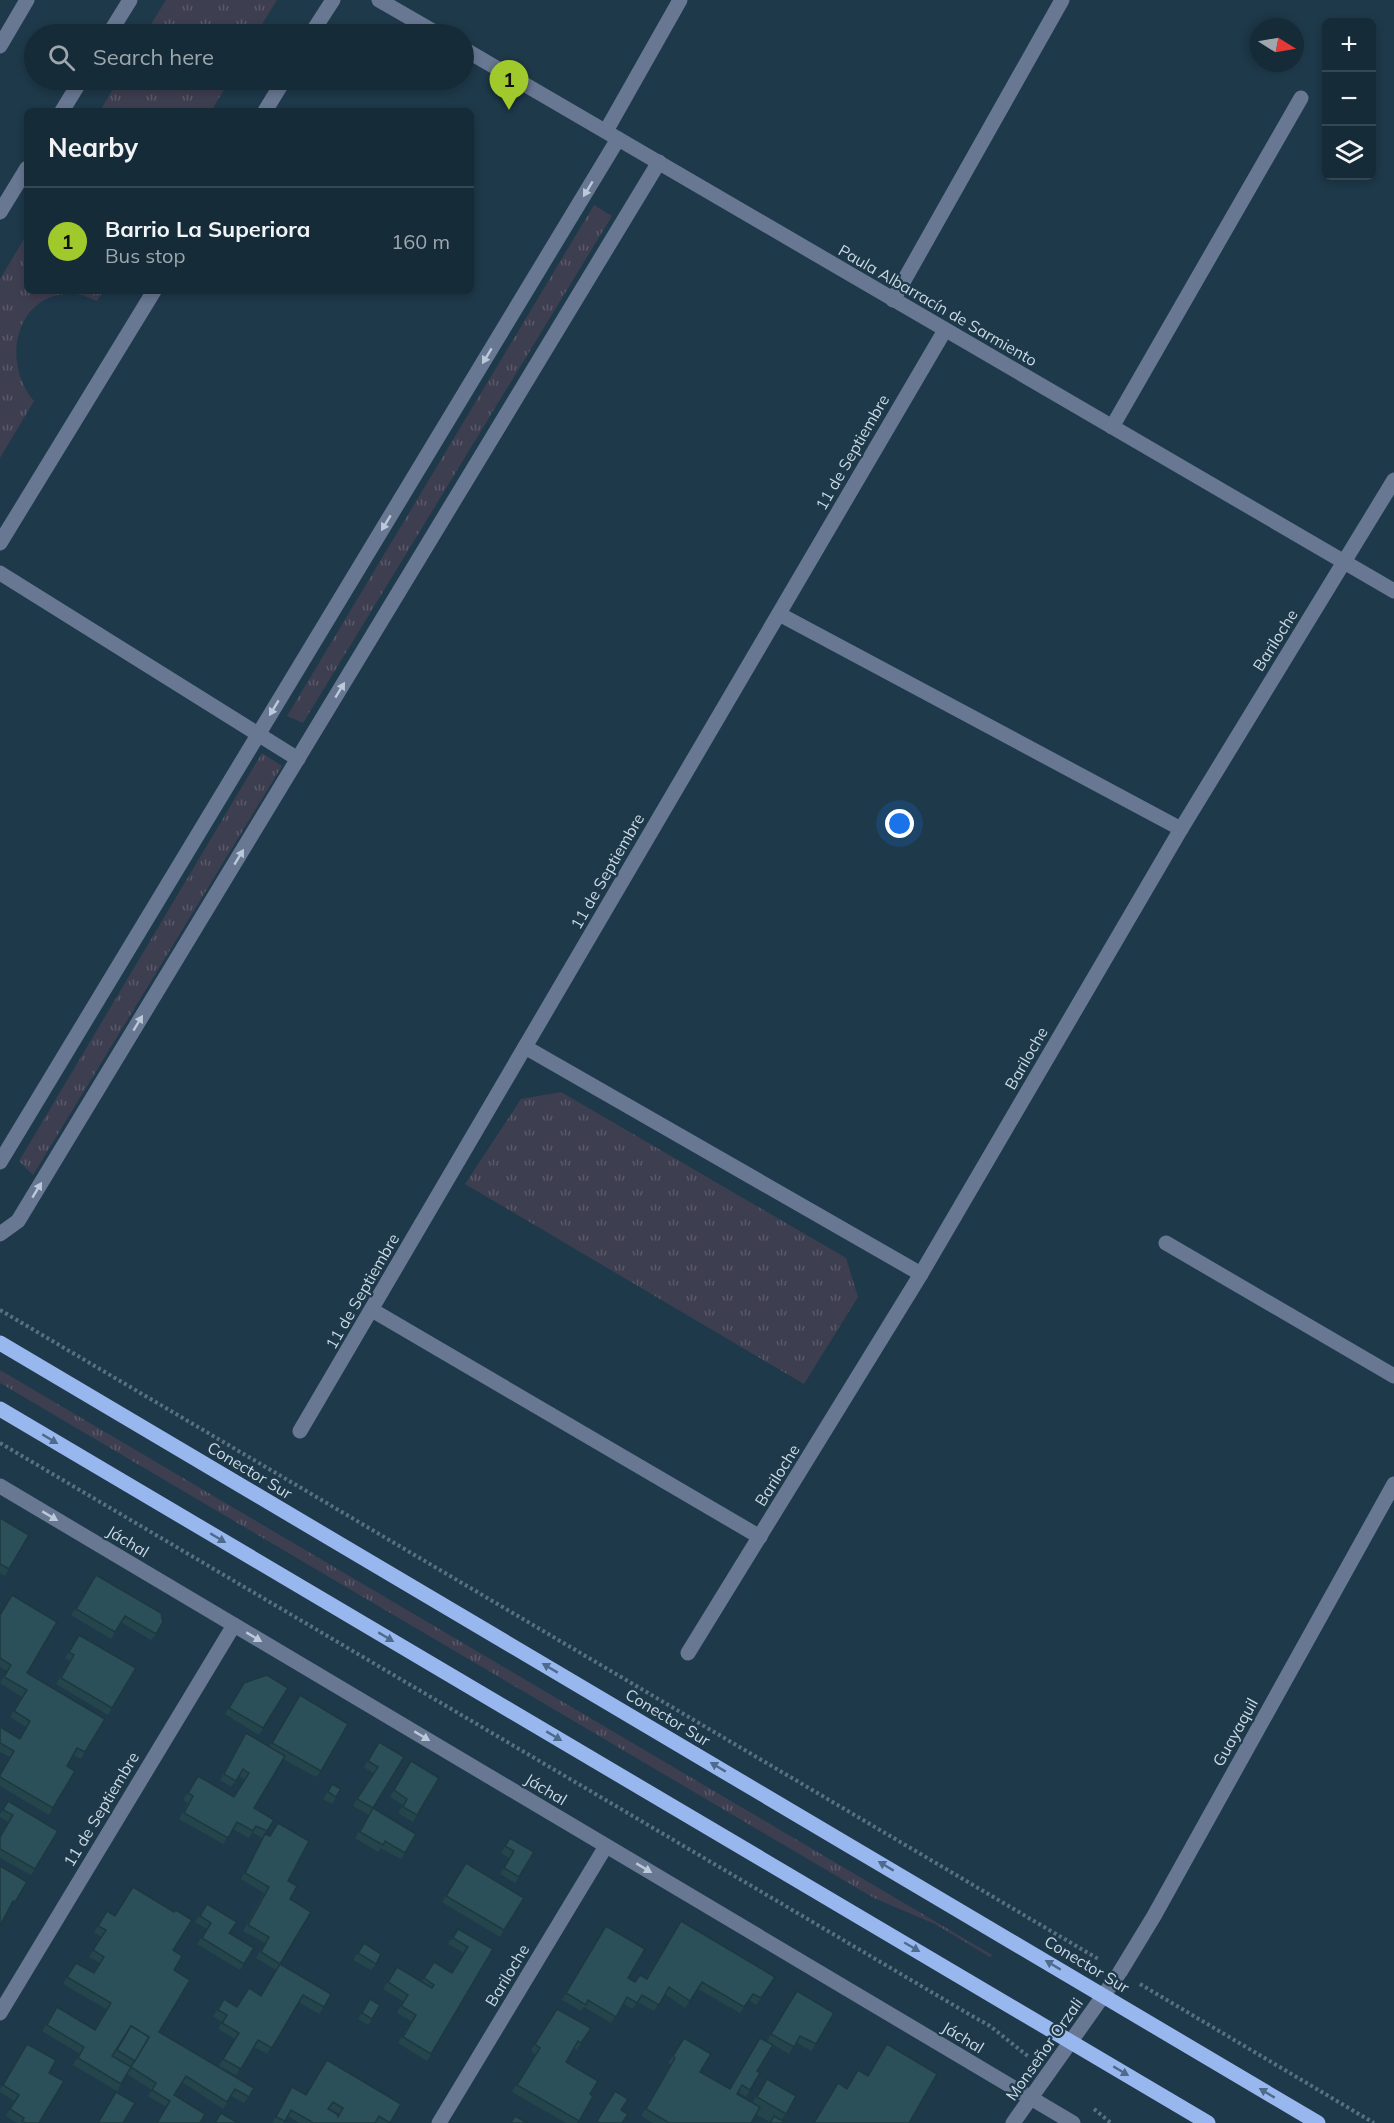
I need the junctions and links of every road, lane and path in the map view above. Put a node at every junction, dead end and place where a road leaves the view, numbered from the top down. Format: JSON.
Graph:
{"nodes":[{"id":1,"x":27,"y":0,"type":"edge"},
{"id":2,"x":130,"y":0,"type":"edge"},
{"id":3,"x":333,"y":0,"type":"edge"},
{"id":4,"x":379,"y":0,"type":"edge"},
{"id":5,"x":680,"y":0,"type":"edge"},
{"id":6,"x":1062,"y":0,"type":"edge"},
{"id":7,"x":115,"y":24,"type":"edge"},
{"id":8,"x":317,"y":24,"type":"edge"},
{"id":9,"x":421,"y":24,"type":"edge"},
{"id":10,"x":0,"y":46,"type":"edge"},
{"id":11,"x":474,"y":55,"type":"edge"},
{"id":12,"x":75,"y":90,"type":"edge"},
{"id":13,"x":278,"y":90,"type":"edge"},
{"id":14,"x":1300,"y":98,"type":"dead end"},
{"id":15,"x":64,"y":108,"type":"edge"},
{"id":16,"x":267,"y":108,"type":"edge"},
{"id":17,"x":612,"y":135,"type":"junction"},
{"id":18,"x":659,"y":162,"type":"junction"},
{"id":19,"x":24,"y":173,"type":"edge"},
{"id":20,"x":0,"y":212,"type":"edge"},
{"id":21,"x":152,"y":294,"type":"edge"},
{"id":22,"x":893,"y":300,"type":"junction"},
{"id":23,"x":945,"y":330,"type":"junction"},
{"id":24,"x":1112,"y":427,"type":"junction"},
{"id":25,"x":1394,"y":480,"type":"edge"},
{"id":26,"x":0,"y":543,"type":"edge"},
{"id":27,"x":1345,"y":561,"type":"junction"},
{"id":28,"x":0,"y":573,"type":"edge"},
{"id":29,"x":1394,"y":591,"type":"edge"},
{"id":30,"x":778,"y":614,"type":"junction"},
{"id":31,"x":258,"y":734,"type":"junction"},
{"id":32,"x":298,"y":759,"type":"junction"},
{"id":33,"x":1180,"y":829,"type":"junction"},
{"id":34,"x":525,"y":1047,"type":"junction"},
{"id":35,"x":0,"y":1162,"type":"edge"},
{"id":36,"x":0,"y":1234,"type":"edge"},
{"id":37,"x":1166,"y":1243,"type":"dead end"},
{"id":38,"x":921,"y":1274,"type":"junction"},
{"id":39,"x":0,"y":1310,"type":"edge"},
{"id":40,"x":372,"y":1310,"type":"junction"},
{"id":41,"x":0,"y":1343,"type":"edge"},
{"id":42,"x":1394,"y":1376,"type":"edge"},
{"id":43,"x":0,"y":1409,"type":"edge"},
{"id":44,"x":300,"y":1431,"type":"dead end"},
{"id":45,"x":0,"y":1443,"type":"edge"},
{"id":46,"x":1394,"y":1484,"type":"edge"},
{"id":47,"x":0,"y":1486,"type":"edge"},
{"id":48,"x":760,"y":1537,"type":"junction"},
{"id":49,"x":234,"y":1625,"type":"junction"},
{"id":50,"x":688,"y":1653,"type":"dead end"},
{"id":51,"x":606,"y":1846,"type":"junction"},
{"id":52,"x":1120,"y":1972,"type":"junction"},
{"id":53,"x":1104,"y":1995,"type":"junction"},
{"id":54,"x":0,"y":2013,"type":"edge"},
{"id":55,"x":1071,"y":2041,"type":"junction"},
{"id":56,"x":1048,"y":2073,"type":"junction"},
{"id":57,"x":1030,"y":2098,"type":"junction"},
{"id":58,"x":1093,"y":2109,"type":"dead end"},
{"id":59,"x":439,"y":2123,"type":"edge"},
{"id":60,"x":1013,"y":2123,"type":"edge"},
{"id":61,"x":1073,"y":2123,"type":"edge"},
{"id":62,"x":1111,"y":2123,"type":"edge"},
{"id":63,"x":1208,"y":2123,"type":"edge"},
{"id":64,"x":1318,"y":2123,"type":"edge"},
{"id":65,"x":1374,"y":2123,"type":"edge"}],
"edges":[{"from":1,"to":10,"type":"street"},
{"from":2,"to":7,"type":"street"},
{"from":3,"to":8,"type":"street"},
{"from":4,"to":9,"type":"street"},
{"from":5,"to":17,"type":"street"},
{"from":6,"to":22,"type":"street"},
{"from":11,"to":17,"type":"street","name":"Paula Albarracín de Sarmiento"},
{"from":12,"to":15,"type":"street"},
{"from":13,"to":16,"type":"street"},
{"from":14,"to":24,"type":"street"},
{"from":17,"to":18,"type":"street","name":"Paula Albarracín de Sarmiento"},
{"from":17,"to":31,"type":"street","one_way":true},
{"from":18,"to":22,"type":"street","name":"Paula Albarracín de Sarmiento"},
{"from":32,"to":18,"type":"street","one_way":true},
{"from":19,"to":20,"type":"street"},
{"from":21,"to":26,"type":"street"},
{"from":22,"to":23,"type":"street","name":"Paula Albarracín de Sarmiento"},
{"from":23,"to":24,"type":"street","name":"Paula Albarracín de Sarmiento"},
{"from":23,"to":30,"type":"street","name":"11 de Septiembre"},
{"from":24,"to":27,"type":"street","name":"Paula Albarracín de Sarmiento"},
{"from":25,"to":27,"type":"street","name":"Bariloche"},
{"from":27,"to":29,"type":"street","name":"Paula Albarracín de Sarmiento"},
{"from":27,"to":33,"type":"street","name":"Bariloche"},
{"from":28,"to":31,"type":"street"},
{"from":30,"to":33,"type":"street"},
{"from":30,"to":34,"type":"street","name":"11 de Septiembre"},
{"from":31,"to":32,"type":"street"},
{"from":31,"to":35,"type":"street"},
{"from":36,"to":32,"type":"street","one_way":true},
{"from":33,"to":38,"type":"street","name":"Bariloche"},
{"from":34,"to":38,"type":"street"},
{"from":34,"to":40,"type":"street","name":"11 de Septiembre"},
{"from":37,"to":42,"type":"street"},
{"from":38,"to":48,"type":"street","name":"Bariloche"},
{"from":39,"to":52,"type":"path"},
{"from":40,"to":44,"type":"street","name":"11 de Septiembre"},
{"from":40,"to":48,"type":"street"},
{"from":53,"to":41,"type":"main road","name":"Conector Sur","one_way":true},
{"from":43,"to":55,"type":"main road","one_way":true},
{"from":45,"to":56,"type":"path"},
{"from":46,"to":52,"type":"street","name":"Guayaquil"},
{"from":47,"to":49,"type":"street","name":"Jáchal","one_way":true},
{"from":48,"to":50,"type":"street","name":"Bariloche"},
{"from":49,"to":51,"type":"street","name":"Jáchal","one_way":true},
{"from":49,"to":54,"type":"street","name":"11 de Septiembre"},
{"from":51,"to":57,"type":"street","name":"Jáchal","one_way":true},
{"from":51,"to":59,"type":"street","name":"Bariloche"},
{"from":52,"to":53,"type":"street","name":"Guayaquil"},
{"from":52,"to":65,"type":"path"},
{"from":53,"to":55,"type":"street","name":"Monseñor Orzali"},
{"from":64,"to":53,"type":"main road","name":"Conector Sur","one_way":true},
{"from":55,"to":56,"type":"street","name":"Monseñor Orzali"},
{"from":55,"to":63,"type":"main road","one_way":true},
{"from":56,"to":57,"type":"street","name":"Monseñor Orzali"},
{"from":57,"to":60,"type":"street","name":"Monseñor Orzali"},
{"from":57,"to":61,"type":"street","name":"Jáchal"},
{"from":58,"to":62,"type":"path"}]}
